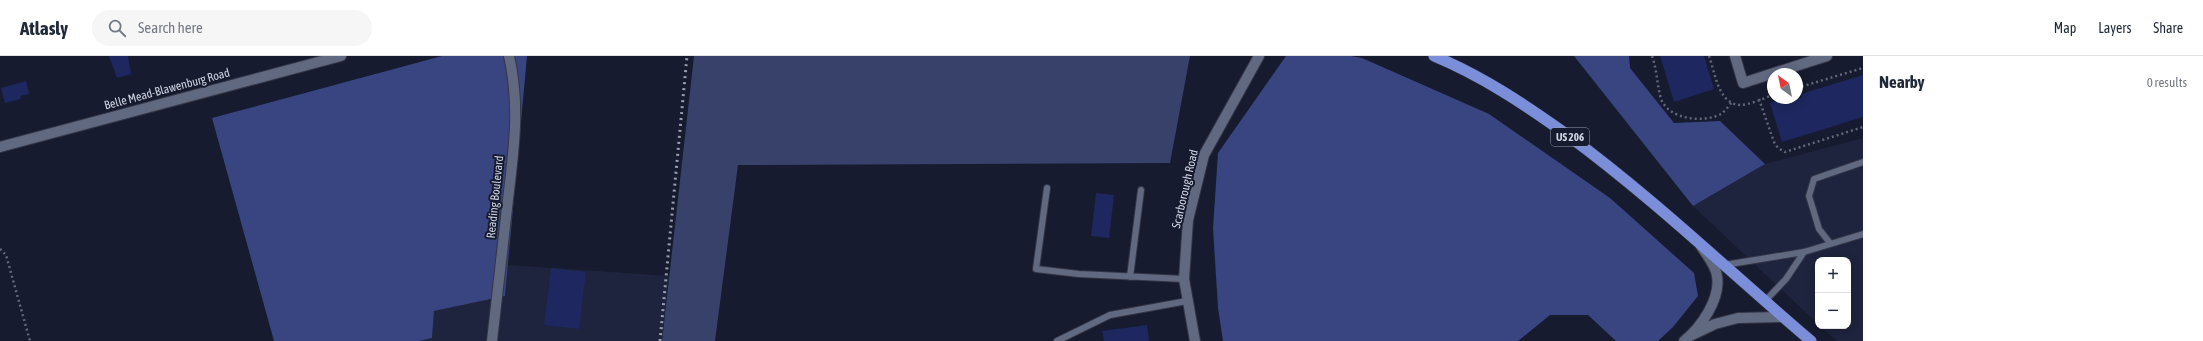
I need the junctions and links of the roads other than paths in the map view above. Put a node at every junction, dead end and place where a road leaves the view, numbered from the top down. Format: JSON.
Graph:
{"nodes":[{"id":1,"x":342,"y":56,"type":"edge"},
{"id":2,"x":509,"y":56,"type":"edge"},
{"id":3,"x":1259,"y":56,"type":"edge"},
{"id":4,"x":1434,"y":56,"type":"edge"},
{"id":5,"x":1734,"y":56,"type":"edge"},
{"id":6,"x":1827,"y":56,"type":"edge"},
{"id":7,"x":0,"y":147,"type":"edge"},
{"id":8,"x":1863,"y":162,"type":"edge"},
{"id":9,"x":1047,"y":188,"type":"dead end"},
{"id":10,"x":1141,"y":190,"type":"dead end"},
{"id":11,"x":1863,"y":234,"type":"edge"},
{"id":12,"x":1699,"y":243,"type":"junction"},
{"id":13,"x":1830,"y":243,"type":"junction"},
{"id":14,"x":1804,"y":252,"type":"junction"},
{"id":15,"x":1724,"y":265,"type":"junction"},
{"id":16,"x":1130,"y":276,"type":"junction"},
{"id":17,"x":1184,"y":279,"type":"junction"},
{"id":18,"x":1187,"y":301,"type":"junction"},
{"id":19,"x":1765,"y":302,"type":"junction"},
{"id":20,"x":1782,"y":317,"type":"junction"},
{"id":21,"x":1687,"y":338,"type":"edge"},
{"id":22,"x":492,"y":341,"type":"edge"},
{"id":23,"x":1057,"y":341,"type":"edge"},
{"id":24,"x":1195,"y":341,"type":"edge"},
{"id":25,"x":1811,"y":341,"type":"edge"}],
"edges":[{"from":1,"to":7,"type":"street","name":"Belle Mead-Blawenburg Road"},
{"from":2,"to":22,"type":"street","name":"Reading Boulevard"},
{"from":3,"to":17,"type":"street","name":"Scarborough Road"},
{"from":4,"to":12,"type":"highway","number":"US 206"},
{"from":5,"to":6,"type":"street"},
{"from":8,"to":13,"type":"lane"},
{"from":9,"to":16,"type":"lane"},
{"from":10,"to":16,"type":"lane"},
{"from":11,"to":13,"type":"lane"},
{"from":12,"to":15,"type":"highway","number":"US 206"},
{"from":12,"to":21,"type":"street"},
{"from":13,"to":14,"type":"lane"},
{"from":14,"to":15,"type":"lane"},
{"from":14,"to":19,"type":"lane"},
{"from":15,"to":19,"type":"highway","number":"US 206"},
{"from":16,"to":17,"type":"lane"},
{"from":17,"to":18,"type":"street","name":"Scarborough Road"},
{"from":18,"to":23,"type":"lane"},
{"from":18,"to":24,"type":"street","name":"Scarborough Road"},
{"from":19,"to":20,"type":"highway","number":"US 206"},
{"from":20,"to":21,"type":"street"},
{"from":20,"to":25,"type":"highway","number":"US 206"}]}
